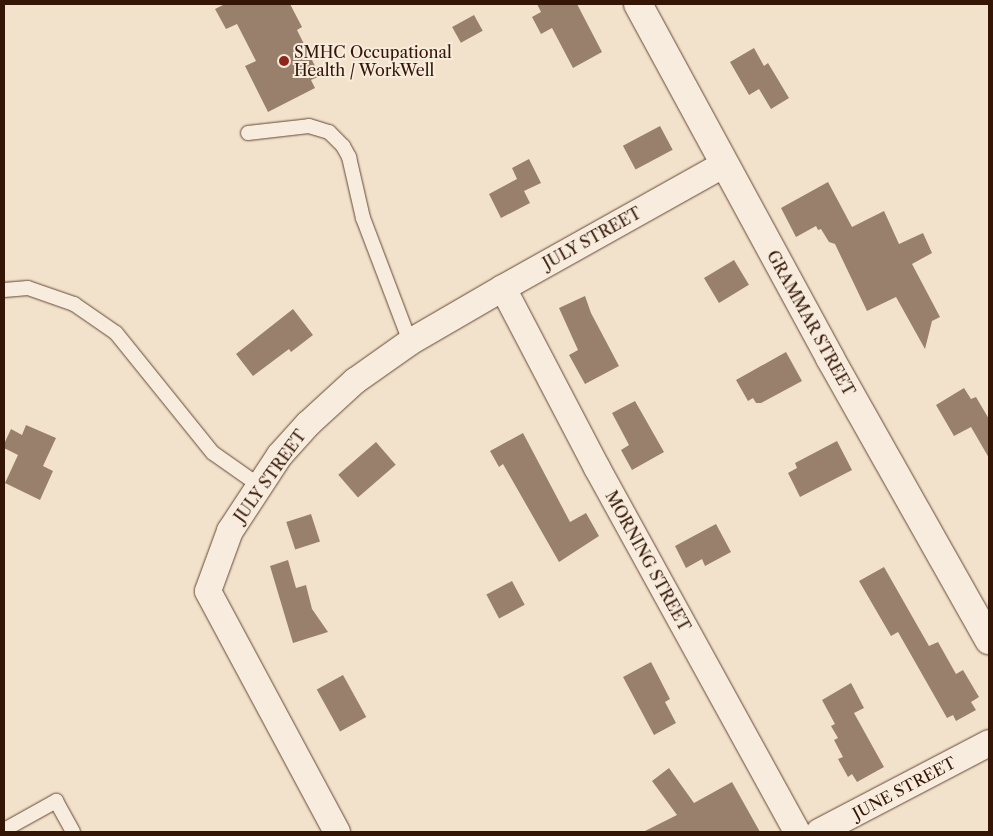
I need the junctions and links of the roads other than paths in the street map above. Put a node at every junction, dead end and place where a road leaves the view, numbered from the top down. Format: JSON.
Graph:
{"nodes":[{"id":1,"x":638,"y":4,"type":"edge"},
{"id":2,"x":248,"y":133,"type":"dead end"},
{"id":3,"x":723,"y":165,"type":"junction"},
{"id":4,"x":503,"y":288,"type":"junction"},
{"id":5,"x":4,"y":290,"type":"edge"},
{"id":6,"x":410,"y":342,"type":"junction"},
{"id":7,"x":260,"y":486,"type":"junction"},
{"id":8,"x":989,"y":640,"type":"edge"},
{"id":9,"x":989,"y":743,"type":"edge"},
{"id":10,"x":4,"y":830,"type":"edge"},
{"id":11,"x":73,"y":832,"type":"edge"},
{"id":12,"x":337,"y":832,"type":"edge"},
{"id":13,"x":797,"y":832,"type":"edge"},
{"id":14,"x":819,"y":832,"type":"edge"}],
"edges":[{"from":1,"to":3,"type":"street","name":"GRAMMAR STREET"},
{"from":2,"to":6,"type":"lane"},
{"from":3,"to":4,"type":"street","name":"JULY STREET"},
{"from":3,"to":8,"type":"street","name":"GRAMMAR STREET"},
{"from":4,"to":6,"type":"street","name":"JULY STREET"},
{"from":4,"to":13,"type":"street","name":"MORNING STREET"},
{"from":5,"to":7,"type":"lane"},
{"from":6,"to":7,"type":"street","name":"JULY STREET"},
{"from":7,"to":12,"type":"street","name":"JULY STREET"},
{"from":9,"to":14,"type":"street","name":"JUNE STREET"},
{"from":10,"to":11,"type":"lane"}]}
